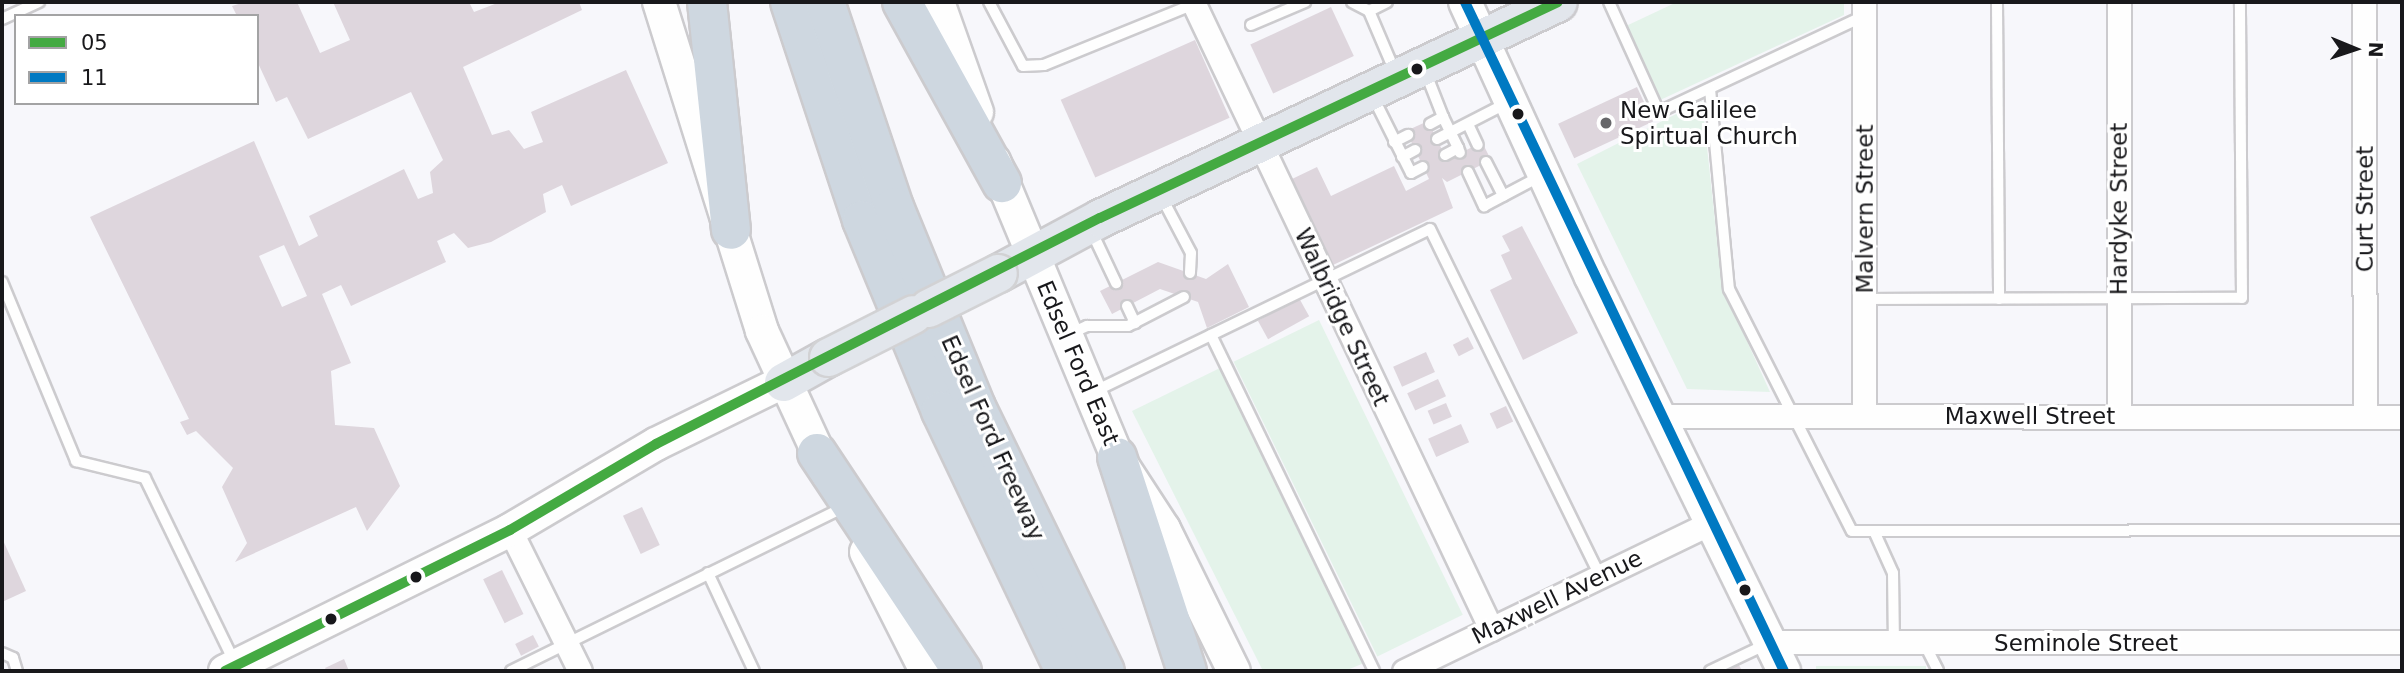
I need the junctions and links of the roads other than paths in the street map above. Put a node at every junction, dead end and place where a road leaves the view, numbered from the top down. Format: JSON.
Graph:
{"nodes":[{"id":1,"x":39,"y":2,"type":"edge"},
{"id":2,"x":659,"y":2,"type":"edge"},
{"id":3,"x":708,"y":2,"type":"edge"},
{"id":4,"x":790,"y":2,"type":"edge"},
{"id":5,"x":825,"y":2,"type":"edge"},
{"id":6,"x":902,"y":2,"type":"edge"},
{"id":7,"x":938,"y":2,"type":"edge"},
{"id":8,"x":989,"y":2,"type":"edge"},
{"id":9,"x":1306,"y":2,"type":"edge"},
{"id":10,"x":1352,"y":2,"type":"edge"},
{"id":11,"x":1387,"y":2,"type":"edge"},
{"id":12,"x":1465,"y":2,"type":"edge"},
{"id":13,"x":1558,"y":2,"type":"edge"},
{"id":14,"x":1609,"y":2,"type":"edge"},
{"id":15,"x":1997,"y":2,"type":"edge"},
{"id":16,"x":2119,"y":2,"type":"edge"},
{"id":17,"x":2240,"y":2,"type":"edge"},
{"id":18,"x":2364,"y":2,"type":"edge"},
{"id":19,"x":1197,"y":3,"type":"edge"},
{"id":20,"x":1864,"y":9,"type":"edge"},
{"id":21,"x":1368,"y":11,"type":"junction"},
{"id":22,"x":2,"y":19,"type":"edge"},
{"id":23,"x":1251,"y":24,"type":"dead end"},
{"id":24,"x":1481,"y":37,"type":"junction"},
{"id":25,"x":1397,"y":78,"type":"junction"},
{"id":26,"x":1710,"y":89,"type":"junction"},
{"id":27,"x":1511,"y":102,"type":"junction"},
{"id":28,"x":1444,"y":117,"type":"junction"},
{"id":29,"x":1430,"y":124,"type":"dead end"},
{"id":30,"x":1468,"y":124,"type":"junction"},
{"id":31,"x":1450,"y":133,"type":"junction"},
{"id":32,"x":1408,"y":135,"type":"dead end"},
{"id":33,"x":1437,"y":139,"type":"dead end"},
{"id":34,"x":1259,"y":142,"type":"junction"},
{"id":35,"x":1394,"y":142,"type":"junction"},
{"id":36,"x":1478,"y":145,"type":"dead end"},
{"id":37,"x":1415,"y":150,"type":"dead end"},
{"id":38,"x":1445,"y":155,"type":"dead end"},
{"id":39,"x":1402,"y":157,"type":"junction"},
{"id":40,"x":1486,"y":162,"type":"dead end"},
{"id":41,"x":1423,"y":167,"type":"dead end"},
{"id":42,"x":1468,"y":172,"type":"dead end"},
{"id":43,"x":1544,"y":175,"type":"junction"},
{"id":44,"x":1002,"y":183,"type":"junction"},
{"id":45,"x":1158,"y":190,"type":"junction"},
{"id":46,"x":1503,"y":196,"type":"junction"},
{"id":47,"x":1089,"y":224,"type":"junction"},
{"id":48,"x":731,"y":230,"type":"junction"},
{"id":49,"x":1033,"y":255,"type":"junction"},
{"id":50,"x":1190,"y":273,"type":"dead end"},
{"id":51,"x":1325,"y":281,"type":"junction"},
{"id":52,"x":2,"y":282,"type":"edge"},
{"id":53,"x":1116,"y":283,"type":"dead end"},
{"id":54,"x":1184,"y":298,"type":"dead end"},
{"id":55,"x":1865,"y":299,"type":"junction"},
{"id":56,"x":1999,"y":299,"type":"junction"},
{"id":57,"x":2119,"y":299,"type":"junction"},
{"id":58,"x":1127,"y":306,"type":"dead end"},
{"id":59,"x":1135,"y":323,"type":"junction"},
{"id":60,"x":1066,"y":335,"type":"junction"},
{"id":61,"x":1211,"y":335,"type":"junction"},
{"id":62,"x":783,"y":382,"type":"junction"},
{"id":63,"x":1091,"y":393,"type":"junction"},
{"id":64,"x":1657,"y":416,"type":"junction"},
{"id":65,"x":1790,"y":416,"type":"junction"},
{"id":66,"x":1864,"y":416,"type":"junction"},
{"id":67,"x":2119,"y":416,"type":"junction"},
{"id":68,"x":2365,"y":416,"type":"junction"},
{"id":69,"x":2402,"y":416,"type":"edge"},
{"id":70,"x":817,"y":453,"type":"junction"},
{"id":71,"x":1118,"y":457,"type":"junction"},
{"id":72,"x":844,"y":507,"type":"junction"},
{"id":73,"x":1710,"y":523,"type":"junction"},
{"id":74,"x":510,"y":530,"type":"junction"},
{"id":75,"x":2402,"y":530,"type":"edge"},
{"id":76,"x":1874,"y":531,"type":"junction"},
{"id":77,"x":708,"y":573,"type":"junction"},
{"id":78,"x":1601,"y":576,"type":"junction"},
{"id":79,"x":1491,"y":629,"type":"junction"},
{"id":80,"x":1770,"y":642,"type":"junction"},
{"id":81,"x":2402,"y":642,"type":"edge"},
{"id":82,"x":1894,"y":643,"type":"junction"},
{"id":83,"x":1924,"y":643,"type":"junction"},
{"id":84,"x":566,"y":644,"type":"junction"},
{"id":85,"x":2,"y":653,"type":"edge"},
{"id":86,"x":233,"y":669,"type":"edge"},
{"id":87,"x":17,"y":671,"type":"edge"},
{"id":88,"x":511,"y":671,"type":"edge"},
{"id":89,"x":580,"y":671,"type":"edge"},
{"id":90,"x":754,"y":671,"type":"edge"},
{"id":91,"x":926,"y":671,"type":"edge"},
{"id":92,"x":962,"y":671,"type":"edge"},
{"id":93,"x":1065,"y":671,"type":"edge"},
{"id":94,"x":1105,"y":671,"type":"edge"},
{"id":95,"x":1186,"y":671,"type":"edge"},
{"id":96,"x":1234,"y":671,"type":"edge"},
{"id":97,"x":1374,"y":671,"type":"edge"},
{"id":98,"x":1404,"y":671,"type":"edge"},
{"id":99,"x":1710,"y":671,"type":"edge"},
{"id":100,"x":1784,"y":671,"type":"edge"},
{"id":101,"x":1938,"y":671,"type":"edge"}],
"edges":[{"from":1,"to":22,"type":"lane"},
{"from":2,"to":48,"type":"street"},
{"from":3,"to":48,"type":"highway"},
{"from":4,"to":93,"type":"highway","name":"Edsel Ford Freeway"},
{"from":5,"to":94,"type":"highway","name":"Edsel Ford Freeway"},
{"from":6,"to":44,"type":"highway"},
{"from":7,"to":44,"type":"street","name":"Edsel Ford East"},
{"from":8,"to":19,"type":"lane"},
{"from":9,"to":23,"type":"lane"},
{"from":10,"to":21,"type":"lane"},
{"from":11,"to":21,"type":"lane"},
{"from":12,"to":24,"type":"street"},
{"from":13,"to":24,"type":"main road"},
{"from":14,"to":26,"type":"lane"},
{"from":15,"to":56,"type":"lane"},
{"from":16,"to":57,"type":"street","name":"Hardyke Street"},
{"from":17,"to":57,"type":"lane"},
{"from":18,"to":68,"type":"street","name":"Curt Street"},
{"from":19,"to":34,"type":"street","name":"Walbridge Street"},
{"from":20,"to":26,"type":"lane"},
{"from":20,"to":55,"type":"street","name":"Malvern Street"},
{"from":21,"to":25,"type":"lane"},
{"from":24,"to":25,"type":"main road"},
{"from":24,"to":27,"type":"street"},
{"from":25,"to":28,"type":"lane"},
{"from":25,"to":34,"type":"main road"},
{"from":25,"to":35,"type":"lane"},
{"from":26,"to":65,"type":"lane"},
{"from":27,"to":30,"type":"lane"},
{"from":27,"to":43,"type":"street"},
{"from":28,"to":29,"type":"lane"},
{"from":28,"to":31,"type":"lane"},
{"from":30,"to":31,"type":"lane"},
{"from":30,"to":36,"type":"lane"},
{"from":31,"to":33,"type":"lane"},
{"from":31,"to":38,"type":"lane"},
{"from":32,"to":35,"type":"lane"},
{"from":34,"to":45,"type":"main road"},
{"from":34,"to":51,"type":"street","name":"Walbridge Street"},
{"from":35,"to":39,"type":"lane"},
{"from":37,"to":39,"type":"lane"},
{"from":39,"to":41,"type":"lane"},
{"from":40,"to":46,"type":"lane"},
{"from":42,"to":46,"type":"lane"},
{"from":43,"to":46,"type":"lane"},
{"from":43,"to":64,"type":"street"},
{"from":44,"to":49,"type":"street","name":"Edsel Ford East"},
{"from":45,"to":47,"type":"main road"},
{"from":45,"to":50,"type":"lane"},
{"from":47,"to":49,"type":"main road"},
{"from":47,"to":53,"type":"lane"},
{"from":48,"to":62,"type":"street"},
{"from":49,"to":60,"type":"street","name":"Edsel Ford East"},
{"from":49,"to":62,"type":"main road","bridge":true},
{"from":51,"to":61,"type":"lane"},
{"from":51,"to":78,"type":"lane"},
{"from":51,"to":79,"type":"street","name":"Walbridge Street"},
{"from":52,"to":86,"type":"lane"},
{"from":54,"to":59,"type":"lane"},
{"from":55,"to":56,"type":"lane"},
{"from":55,"to":66,"type":"street","name":"Malvern Street"},
{"from":56,"to":57,"type":"lane"},
{"from":57,"to":67,"type":"street","name":"Hardyke Street"},
{"from":58,"to":59,"type":"lane"},
{"from":59,"to":60,"type":"lane"},
{"from":60,"to":63,"type":"street","name":"Edsel Ford East"},
{"from":61,"to":63,"type":"lane"},
{"from":61,"to":97,"type":"lane"},
{"from":62,"to":70,"type":"street"},
{"from":62,"to":74,"type":"street"},
{"from":63,"to":71,"type":"street","name":"Edsel Ford East"},
{"from":64,"to":65,"type":"street","name":"Maxwell Street"},
{"from":64,"to":73,"type":"street"},
{"from":65,"to":66,"type":"street","name":"Maxwell Street"},
{"from":65,"to":76,"type":"lane"},
{"from":66,"to":67,"type":"street","name":"Maxwell Street"},
{"from":67,"to":68,"type":"street","name":"Maxwell Street"},
{"from":68,"to":69,"type":"street","name":"Maxwell Street"},
{"from":70,"to":72,"type":"street"},
{"from":70,"to":92,"type":"highway"},
{"from":71,"to":95,"type":"highway"},
{"from":71,"to":96,"type":"street","name":"Edsel Ford East"},
{"from":72,"to":77,"type":"lane"},
{"from":72,"to":91,"type":"street"},
{"from":73,"to":78,"type":"street","name":"Maxwell Avenue"},
{"from":73,"to":80,"type":"street"},
{"from":74,"to":84,"type":"street"},
{"from":74,"to":86,"type":"street"},
{"from":75,"to":76,"type":"lane"},
{"from":76,"to":82,"type":"lane"},
{"from":77,"to":84,"type":"lane"},
{"from":77,"to":90,"type":"lane"},
{"from":78,"to":79,"type":"street","name":"Maxwell Avenue"},
{"from":79,"to":98,"type":"street","name":"Maxwell Avenue"},
{"from":80,"to":82,"type":"street","name":"Seminole Street"},
{"from":80,"to":99,"type":"lane"},
{"from":80,"to":100,"type":"street"},
{"from":81,"to":83,"type":"street","name":"Seminole Street"},
{"from":82,"to":83,"type":"street","name":"Seminole Street"},
{"from":83,"to":101,"type":"lane"},
{"from":84,"to":88,"type":"lane"},
{"from":84,"to":89,"type":"street"},
{"from":85,"to":87,"type":"lane"}]}
